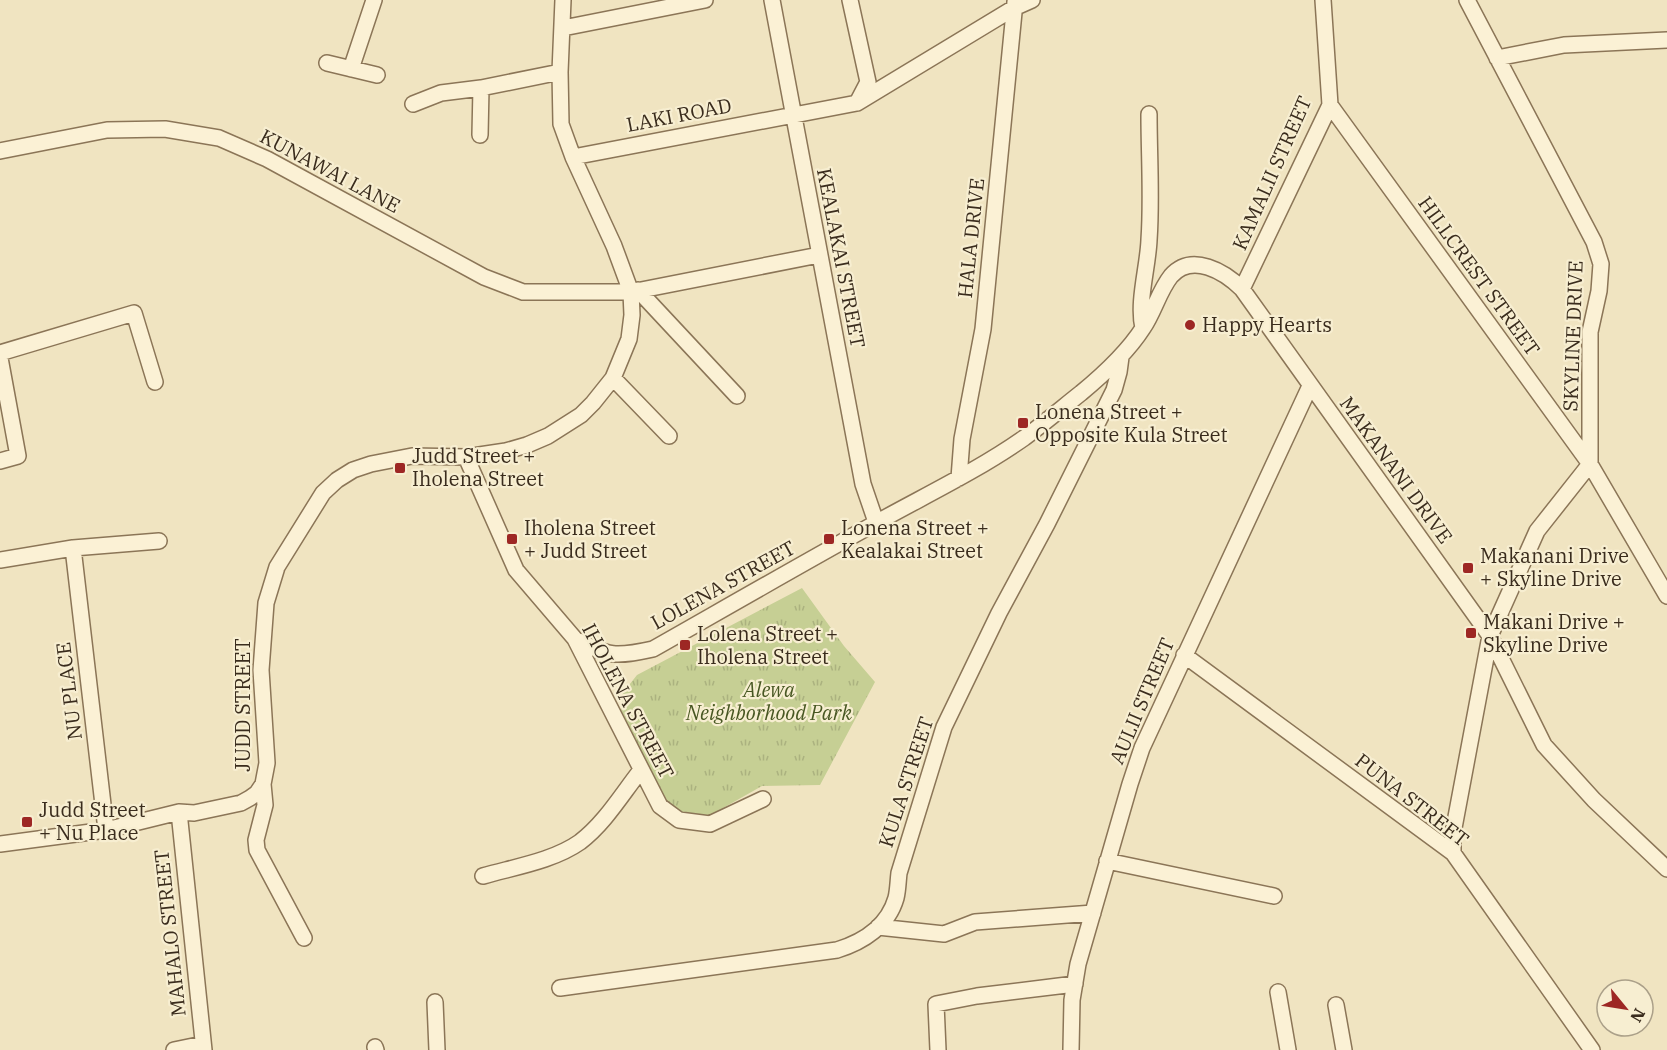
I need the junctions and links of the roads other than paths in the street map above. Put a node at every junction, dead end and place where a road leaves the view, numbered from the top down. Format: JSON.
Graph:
{"nodes":[{"id":1,"x":374,"y":0,"type":"edge"},
{"id":2,"x":563,"y":0,"type":"edge"},
{"id":3,"x":705,"y":0,"type":"edge"},
{"id":4,"x":772,"y":0,"type":"edge"},
{"id":5,"x":850,"y":0,"type":"edge"},
{"id":6,"x":1032,"y":0,"type":"edge"},
{"id":7,"x":1323,"y":0,"type":"edge"},
{"id":8,"x":1467,"y":0,"type":"edge"},
{"id":9,"x":1015,"y":4,"type":"edge"},
{"id":10,"x":563,"y":28,"type":"junction"},
{"id":11,"x":1667,"y":40,"type":"edge"},
{"id":12,"x":1497,"y":58,"type":"junction"},
{"id":13,"x":327,"y":63,"type":"dead end"},
{"id":14,"x":351,"y":69,"type":"junction"},
{"id":15,"x":560,"y":72,"type":"junction"},
{"id":16,"x":377,"y":75,"type":"dead end"},
{"id":17,"x":481,"y":88,"type":"junction"},
{"id":18,"x":857,"y":103,"type":"junction"},
{"id":19,"x":413,"y":104,"type":"dead end"},
{"id":20,"x":1330,"y":105,"type":"junction"},
{"id":21,"x":1149,"y":114,"type":"dead end"},
{"id":22,"x":793,"y":115,"type":"junction"},
{"id":23,"x":480,"y":135,"type":"dead end"},
{"id":24,"x":0,"y":152,"type":"edge"},
{"id":25,"x":573,"y":157,"type":"junction"},
{"id":26,"x":819,"y":255,"type":"junction"},
{"id":27,"x":1242,"y":290,"type":"junction"},
{"id":28,"x":635,"y":291,"type":"junction"},
{"id":29,"x":1143,"y":328,"type":"junction"},
{"id":30,"x":0,"y":353,"type":"edge"},
{"id":31,"x":1121,"y":357,"type":"junction"},
{"id":32,"x":0,"y":358,"type":"edge"},
{"id":33,"x":613,"y":378,"type":"junction"},
{"id":34,"x":154,"y":382,"type":"dead end"},
{"id":35,"x":1310,"y":386,"type":"junction"},
{"id":36,"x":737,"y":396,"type":"dead end"},
{"id":37,"x":669,"y":436,"type":"dead end"},
{"id":38,"x":466,"y":458,"type":"junction"},
{"id":39,"x":0,"y":461,"type":"edge"},
{"id":40,"x":1590,"y":464,"type":"junction"},
{"id":41,"x":959,"y":478,"type":"junction"},
{"id":42,"x":876,"y":522,"type":"junction"},
{"id":43,"x":159,"y":541,"type":"dead end"},
{"id":44,"x":73,"y":548,"type":"junction"},
{"id":45,"x":0,"y":560,"type":"edge"},
{"id":46,"x":1667,"y":596,"type":"edge"},
{"id":47,"x":1490,"y":636,"type":"junction"},
{"id":48,"x":575,"y":639,"type":"junction"},
{"id":49,"x":1184,"y":655,"type":"junction"},
{"id":50,"x":641,"y":770,"type":"junction"},
{"id":51,"x":263,"y":784,"type":"junction"},
{"id":52,"x":763,"y":799,"type":"dead end"},
{"id":53,"x":179,"y":812,"type":"junction"},
{"id":54,"x":106,"y":830,"type":"junction"},
{"id":55,"x":0,"y":844,"type":"edge"},
{"id":56,"x":1453,"y":853,"type":"junction"},
{"id":57,"x":1107,"y":861,"type":"junction"},
{"id":58,"x":1667,"y":869,"type":"edge"},
{"id":59,"x":483,"y":876,"type":"dead end"},
{"id":60,"x":1274,"y":896,"type":"dead end"},
{"id":61,"x":1092,"y":913,"type":"junction"},
{"id":62,"x":879,"y":927,"type":"junction"},
{"id":63,"x":304,"y":938,"type":"dead end"},
{"id":64,"x":1075,"y":984,"type":"junction"},
{"id":65,"x":560,"y":988,"type":"dead end"},
{"id":66,"x":1278,"y":992,"type":"dead end"},
{"id":67,"x":435,"y":1002,"type":"dead end"},
{"id":68,"x":1336,"y":1005,"type":"dead end"},
{"id":69,"x":203,"y":1047,"type":"edge"},
{"id":70,"x":174,"y":1050,"type":"edge"},
{"id":71,"x":436,"y":1050,"type":"edge"},
{"id":72,"x":938,"y":1050,"type":"edge"},
{"id":73,"x":1071,"y":1050,"type":"edge"},
{"id":74,"x":1288,"y":1050,"type":"edge"},
{"id":75,"x":1344,"y":1050,"type":"edge"},
{"id":76,"x":1592,"y":1050,"type":"edge"}],
"edges":[{"from":1,"to":14,"type":"street"},
{"from":2,"to":10,"type":"street"},
{"from":3,"to":10,"type":"street"},
{"from":4,"to":22,"type":"street","name":"KEALAKAI STREET"},
{"from":5,"to":18,"type":"street"},
{"from":6,"to":9,"type":"street"},
{"from":7,"to":20,"type":"street","name":"KAMALII STREET"},
{"from":8,"to":12,"type":"street","name":"SKYLINE DRIVE"},
{"from":9,"to":18,"type":"street"},
{"from":9,"to":41,"type":"street","name":"HALA DRIVE"},
{"from":10,"to":15,"type":"street"},
{"from":11,"to":12,"type":"street"},
{"from":12,"to":40,"type":"street","name":"SKYLINE DRIVE"},
{"from":13,"to":14,"type":"street"},
{"from":14,"to":16,"type":"street"},
{"from":15,"to":17,"type":"street"},
{"from":15,"to":25,"type":"street"},
{"from":17,"to":19,"type":"street"},
{"from":17,"to":23,"type":"street"},
{"from":18,"to":22,"type":"street","name":"LAKI ROAD"},
{"from":20,"to":27,"type":"street","name":"KAMALII STREET"},
{"from":20,"to":40,"type":"street","name":"HILLCREST STREET"},
{"from":21,"to":29,"type":"street"},
{"from":22,"to":25,"type":"street","name":"LAKI ROAD"},
{"from":22,"to":26,"type":"street","name":"KEALAKAI STREET"},
{"from":24,"to":28,"type":"street","name":"KUNAWAI LANE"},
{"from":25,"to":28,"type":"street"},
{"from":26,"to":28,"type":"street","name":"KUNAWAI LANE"},
{"from":26,"to":42,"type":"street","name":"KEALAKAI STREET"},
{"from":27,"to":29,"type":"street","name":"MAKANANI DRIVE"},
{"from":27,"to":35,"type":"street","name":"MAKANANI DRIVE"},
{"from":28,"to":33,"type":"street","name":"JUDD STREET"},
{"from":28,"to":36,"type":"street"},
{"from":29,"to":31,"type":"street","name":"LOLENA STREET"},
{"from":30,"to":34,"type":"street"},
{"from":31,"to":41,"type":"street","name":"LOLENA STREET"},
{"from":31,"to":62,"type":"street","name":"KULA STREET"},
{"from":32,"to":39,"type":"street"},
{"from":33,"to":37,"type":"street"},
{"from":33,"to":38,"type":"street","name":"JUDD STREET"},
{"from":35,"to":47,"type":"street","name":"MAKANANI DRIVE"},
{"from":35,"to":49,"type":"street","name":"AULII STREET"},
{"from":38,"to":48,"type":"street","name":"IHOLENA STREET"},
{"from":38,"to":51,"type":"street","name":"JUDD STREET"},
{"from":40,"to":46,"type":"street","name":"HILLCREST STREET"},
{"from":40,"to":47,"type":"street"},
{"from":41,"to":42,"type":"street","name":"LOLENA STREET"},
{"from":42,"to":48,"type":"street","name":"LOLENA STREET"},
{"from":43,"to":44,"type":"street"},
{"from":44,"to":45,"type":"street"},
{"from":44,"to":54,"type":"street","name":"NU PLACE"},
{"from":47,"to":56,"type":"street"},
{"from":47,"to":58,"type":"street","name":"MAKANANI DRIVE"},
{"from":48,"to":50,"type":"street","name":"IHOLENA STREET"},
{"from":49,"to":56,"type":"street","name":"PUNA STREET"},
{"from":49,"to":57,"type":"street","name":"AULII STREET"},
{"from":50,"to":52,"type":"street","name":"IHOLENA STREET"},
{"from":50,"to":59,"type":"street"},
{"from":51,"to":53,"type":"street","name":"JUDD STREET"},
{"from":51,"to":63,"type":"street"},
{"from":53,"to":54,"type":"street","name":"JUDD STREET"},
{"from":53,"to":69,"type":"street","name":"MAHALO STREET"},
{"from":54,"to":55,"type":"street","name":"JUDD STREET"},
{"from":56,"to":76,"type":"street","name":"PUNA STREET"},
{"from":57,"to":60,"type":"street"},
{"from":57,"to":61,"type":"street","name":"AULII STREET"},
{"from":61,"to":62,"type":"street"},
{"from":61,"to":64,"type":"street","name":"AULII STREET"},
{"from":62,"to":65,"type":"street","name":"KULA STREET"},
{"from":64,"to":72,"type":"street"},
{"from":64,"to":73,"type":"street","name":"AULII STREET"},
{"from":66,"to":74,"type":"street"},
{"from":67,"to":71,"type":"street"},
{"from":68,"to":75,"type":"street"},
{"from":69,"to":70,"type":"street"}]}
